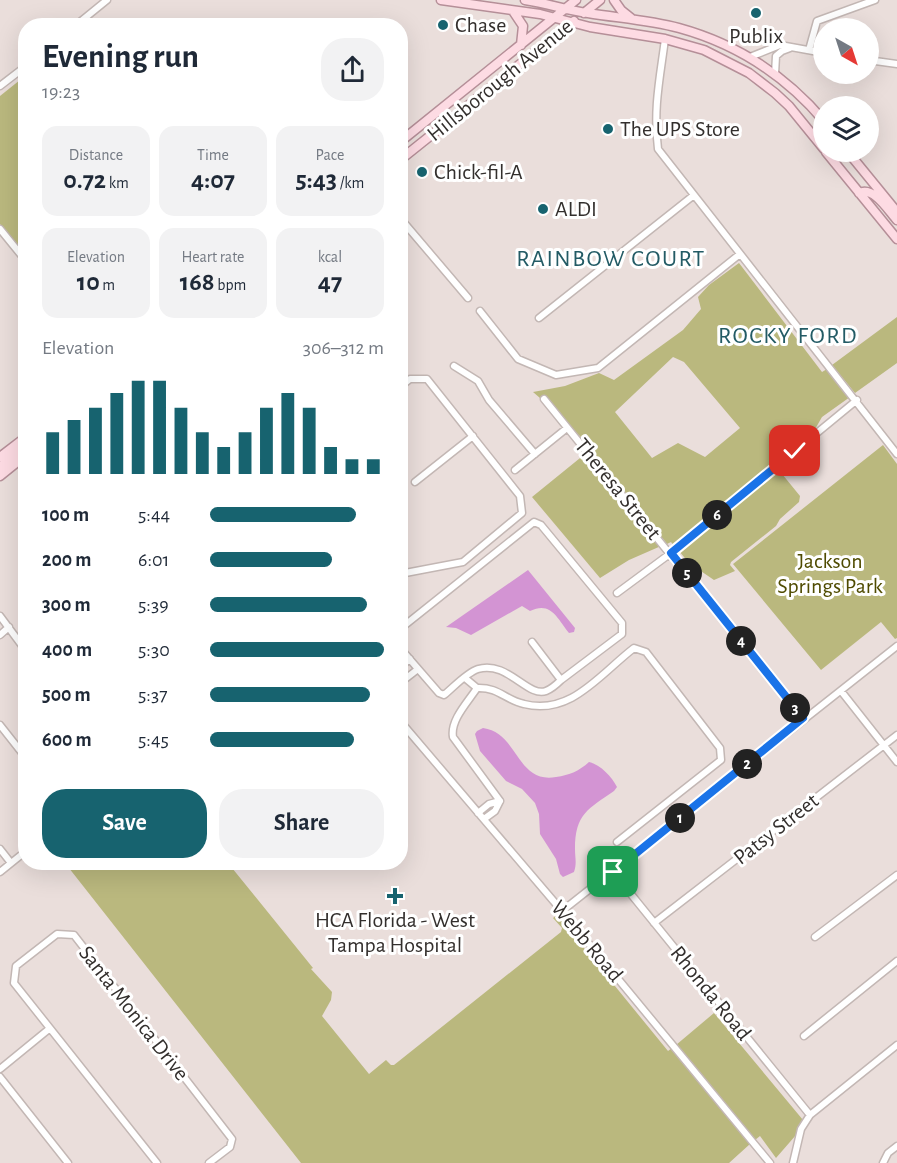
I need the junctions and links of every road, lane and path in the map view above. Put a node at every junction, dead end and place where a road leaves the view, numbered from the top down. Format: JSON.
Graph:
{"nodes":[{"id":1,"x":107,"y":0,"type":"edge"},
{"id":2,"x":441,"y":0,"type":"edge"},
{"id":3,"x":525,"y":0,"type":"edge"},
{"id":4,"x":576,"y":0,"type":"edge"},
{"id":5,"x":600,"y":0,"type":"edge"},
{"id":6,"x":614,"y":0,"type":"edge"},
{"id":7,"x":875,"y":0,"type":"edge"},
{"id":8,"x":565,"y":9,"type":"junction"},
{"id":9,"x":513,"y":11,"type":"junction"},
{"id":10,"x":585,"y":13,"type":"junction"},
{"id":11,"x":85,"y":18,"type":"edge"},
{"id":12,"x":554,"y":18,"type":"junction"},
{"id":13,"x":634,"y":20,"type":"junction"},
{"id":14,"x":572,"y":22,"type":"junction"},
{"id":15,"x":665,"y":39,"type":"junction"},
{"id":16,"x":521,"y":45,"type":"junction"},
{"id":17,"x":791,"y":48,"type":"junction"},
{"id":18,"x":808,"y":50,"type":"junction"},
{"id":19,"x":813,"y":51,"type":"edge"},
{"id":20,"x":750,"y":57,"type":"junction"},
{"id":21,"x":879,"y":62,"type":"edge"},
{"id":22,"x":897,"y":64,"type":"edge"},
{"id":23,"x":18,"y":72,"type":"edge"},
{"id":24,"x":776,"y":74,"type":"junction"},
{"id":25,"x":0,"y":86,"type":"edge"},
{"id":26,"x":813,"y":109,"type":"edge"},
{"id":27,"x":427,"y":120,"type":"junction"},
{"id":28,"x":436,"y":131,"type":"junction"},
{"id":29,"x":408,"y":135,"type":"edge"},
{"id":30,"x":813,"y":135,"type":"edge"},
{"id":31,"x":408,"y":154,"type":"edge"},
{"id":32,"x":834,"y":162,"type":"edge"},
{"id":33,"x":856,"y":162,"type":"edge"},
{"id":34,"x":859,"y":193,"type":"junction"},
{"id":35,"x":694,"y":195,"type":"junction"},
{"id":36,"x":897,"y":212,"type":"edge"},
{"id":37,"x":897,"y":220,"type":"edge"},
{"id":38,"x":408,"y":227,"type":"edge"},
{"id":39,"x":0,"y":229,"type":"edge"},
{"id":40,"x":897,"y":239,"type":"edge"},
{"id":41,"x":18,"y":251,"type":"edge"},
{"id":42,"x":740,"y":254,"type":"junction"},
{"id":43,"x":468,"y":298,"type":"dead end"},
{"id":44,"x":480,"y":311,"type":"dead end"},
{"id":45,"x":539,"y":318,"type":"dead end"},
{"id":46,"x":454,"y":366,"type":"dead end"},
{"id":47,"x":408,"y":381,"type":"edge"},
{"id":48,"x":544,"y":399,"type":"dead end"},
{"id":49,"x":857,"y":400,"type":"junction"},
{"id":50,"x":567,"y":428,"type":"junction"},
{"id":51,"x":472,"y":436,"type":"junction"},
{"id":52,"x":18,"y":443,"type":"edge"},
{"id":53,"x":18,"y":452,"type":"edge"},
{"id":54,"x":535,"y":454,"type":"junction"},
{"id":55,"x":897,"y":454,"type":"edge"},
{"id":56,"x":0,"y":457,"type":"edge"},
{"id":57,"x":18,"y":461,"type":"edge"},
{"id":58,"x":0,"y":467,"type":"edge"},
{"id":59,"x":515,"y":470,"type":"dead end"},
{"id":60,"x":0,"y":476,"type":"edge"},
{"id":61,"x":415,"y":482,"type":"dead end"},
{"id":62,"x":671,"y":553,"type":"junction"},
{"id":63,"x":408,"y":572,"type":"edge"},
{"id":64,"x":617,"y":593,"type":"dead end"},
{"id":65,"x":0,"y":616,"type":"edge"},
{"id":66,"x":408,"y":623,"type":"edge"},
{"id":67,"x":9,"y":627,"type":"junction"},
{"id":68,"x":0,"y":635,"type":"edge"},
{"id":69,"x":18,"y":640,"type":"edge"},
{"id":70,"x":532,"y":642,"type":"dead end"},
{"id":71,"x":897,"y":646,"type":"edge"},
{"id":72,"x":410,"y":659,"type":"edge"},
{"id":73,"x":418,"y":669,"type":"junction"},
{"id":74,"x":408,"y":677,"type":"edge"},
{"id":75,"x":465,"y":678,"type":"junction"},
{"id":76,"x":561,"y":680,"type":"junction"},
{"id":77,"x":477,"y":688,"type":"junction"},
{"id":78,"x":841,"y":691,"type":"junction"},
{"id":79,"x":803,"y":718,"type":"junction"},
{"id":80,"x":0,"y":725,"type":"edge"},
{"id":81,"x":408,"y":730,"type":"edge"},
{"id":82,"x":897,"y":735,"type":"edge"},
{"id":83,"x":884,"y":745,"type":"junction"},
{"id":84,"x":18,"y":748,"type":"edge"},
{"id":85,"x":897,"y":762,"type":"edge"},
{"id":86,"x":500,"y":801,"type":"junction"},
{"id":87,"x":478,"y":813,"type":"junction"},
{"id":88,"x":484,"y":819,"type":"junction"},
{"id":89,"x":617,"y":842,"type":"dead end"},
{"id":90,"x":0,"y":849,"type":"edge"},
{"id":91,"x":18,"y":857,"type":"edge"},
{"id":92,"x":11,"y":863,"type":"junction"},
{"id":93,"x":0,"y":872,"type":"edge"},
{"id":94,"x":613,"y":872,"type":"junction"},
{"id":95,"x":897,"y":875,"type":"edge"},
{"id":96,"x":562,"y":911,"type":"junction"},
{"id":97,"x":654,"y":923,"type":"junction"},
{"id":98,"x":815,"y":936,"type":"dead end"},
{"id":99,"x":897,"y":961,"type":"edge"},
{"id":100,"x":49,"y":1029,"type":"junction"},
{"id":101,"x":804,"y":1036,"type":"dead end"},
{"id":102,"x":897,"y":1045,"type":"edge"},
{"id":103,"x":0,"y":1069,"type":"edge"},
{"id":104,"x":0,"y":1077,"type":"edge"},
{"id":105,"x":810,"y":1115,"type":"junction"},
{"id":106,"x":897,"y":1146,"type":"edge"},
{"id":107,"x":68,"y":1163,"type":"edge"},
{"id":108,"x":157,"y":1163,"type":"edge"},
{"id":109,"x":209,"y":1163,"type":"edge"},
{"id":110,"x":770,"y":1163,"type":"edge"},
{"id":111,"x":793,"y":1163,"type":"edge"},
{"id":112,"x":883,"y":1163,"type":"edge"}],
"edges":[{"from":1,"to":11,"type":"street"},
{"from":2,"to":9,"type":"main road"},
{"from":3,"to":8,"type":"main road"},
{"from":4,"to":8,"type":"main road","name":"Hillsborough Avenue"},
{"from":5,"to":10,"type":"main road","name":"Hillsborough Avenue"},
{"from":6,"to":13,"type":"main road"},
{"from":7,"to":18,"type":"street"},
{"from":8,"to":10,"type":"main road"},
{"from":8,"to":12,"type":"main road","name":"Hillsborough Avenue"},
{"from":9,"to":12,"type":"main road"},
{"from":9,"to":16,"type":"main road"},
{"from":10,"to":13,"type":"main road"},
{"from":10,"to":14,"type":"main road","name":"Hillsborough Avenue"},
{"from":12,"to":14,"type":"main road"},
{"from":12,"to":16,"type":"main road","name":"Hillsborough Avenue"},
{"from":13,"to":20,"type":"main road"},
{"from":14,"to":15,"type":"main road"},
{"from":14,"to":28,"type":"main road","name":"Hillsborough Avenue"},
{"from":15,"to":30,"type":"main road"},
{"from":15,"to":35,"type":"street"},
{"from":16,"to":27,"type":"main road","name":"Hillsborough Avenue"},
{"from":17,"to":18,"type":"street"},
{"from":17,"to":20,"type":"street"},
{"from":17,"to":24,"type":"street"},
{"from":18,"to":19,"type":"street"},
{"from":20,"to":24,"type":"main road"},
{"from":21,"to":22,"type":"street"},
{"from":23,"to":25,"type":"street"},
{"from":24,"to":26,"type":"main road"},
{"from":27,"to":28,"type":"main road"},
{"from":27,"to":29,"type":"main road","name":"Hillsborough Avenue"},
{"from":28,"to":31,"type":"main road","name":"Hillsborough Avenue"},
{"from":32,"to":34,"type":"main road"},
{"from":33,"to":36,"type":"main road"},
{"from":34,"to":37,"type":"main road"},
{"from":34,"to":40,"type":"main road"},
{"from":35,"to":42,"type":"street"},
{"from":35,"to":45,"type":"street"},
{"from":38,"to":43,"type":"street"},
{"from":39,"to":41,"type":"street"},
{"from":42,"to":44,"type":"street"},
{"from":42,"to":49,"type":"street"},
{"from":46,"to":54,"type":"street"},
{"from":47,"to":51,"type":"street"},
{"from":48,"to":50,"type":"street","name":"Theresa Street"},
{"from":49,"to":55,"type":"street"},
{"from":49,"to":62,"type":"street"},
{"from":50,"to":54,"type":"street"},
{"from":50,"to":62,"type":"street","name":"Theresa Street"},
{"from":51,"to":61,"type":"street"},
{"from":51,"to":63,"type":"street"},
{"from":52,"to":56,"type":"main road"},
{"from":53,"to":58,"type":"main road"},
{"from":54,"to":59,"type":"street"},
{"from":57,"to":60,"type":"main road"},
{"from":62,"to":64,"type":"street"},
{"from":62,"to":79,"type":"street","name":"Theresa Street"},
{"from":65,"to":67,"type":"street"},
{"from":66,"to":76,"type":"street"},
{"from":67,"to":68,"type":"street"},
{"from":67,"to":69,"type":"street"},
{"from":70,"to":76,"type":"street"},
{"from":71,"to":78,"type":"street"},
{"from":72,"to":73,"type":"street"},
{"from":73,"to":74,"type":"street"},
{"from":73,"to":75,"type":"street"},
{"from":75,"to":76,"type":"street"},
{"from":75,"to":77,"type":"street"},
{"from":77,"to":86,"type":"street"},
{"from":77,"to":89,"type":"street"},
{"from":78,"to":79,"type":"street"},
{"from":78,"to":83,"type":"street"},
{"from":79,"to":94,"type":"street"},
{"from":80,"to":84,"type":"street"},
{"from":81,"to":87,"type":"street","name":"Webb Road"},
{"from":82,"to":83,"type":"street","name":"Patsy Street"},
{"from":83,"to":85,"type":"street"},
{"from":83,"to":97,"type":"street","name":"Patsy Street"},
{"from":86,"to":87,"type":"street"},
{"from":86,"to":88,"type":"street"},
{"from":87,"to":88,"type":"street","name":"Webb Road"},
{"from":88,"to":96,"type":"street","name":"Webb Road"},
{"from":90,"to":92,"type":"street"},
{"from":91,"to":92,"type":"street"},
{"from":92,"to":93,"type":"street"},
{"from":94,"to":96,"type":"street"},
{"from":94,"to":97,"type":"street","name":"Rhonda Road"},
{"from":95,"to":98,"type":"street"},
{"from":96,"to":110,"type":"street","name":"Webb Road"},
{"from":97,"to":105,"type":"street","name":"Rhonda Road"},
{"from":99,"to":101,"type":"street"},
{"from":100,"to":103,"type":"street"},
{"from":100,"to":108,"type":"street"},
{"from":100,"to":109,"type":"street","name":"Santa Monica Drive"},
{"from":102,"to":105,"type":"street"},
{"from":104,"to":107,"type":"street"},
{"from":105,"to":111,"type":"street"},
{"from":106,"to":112,"type":"street"}]}
